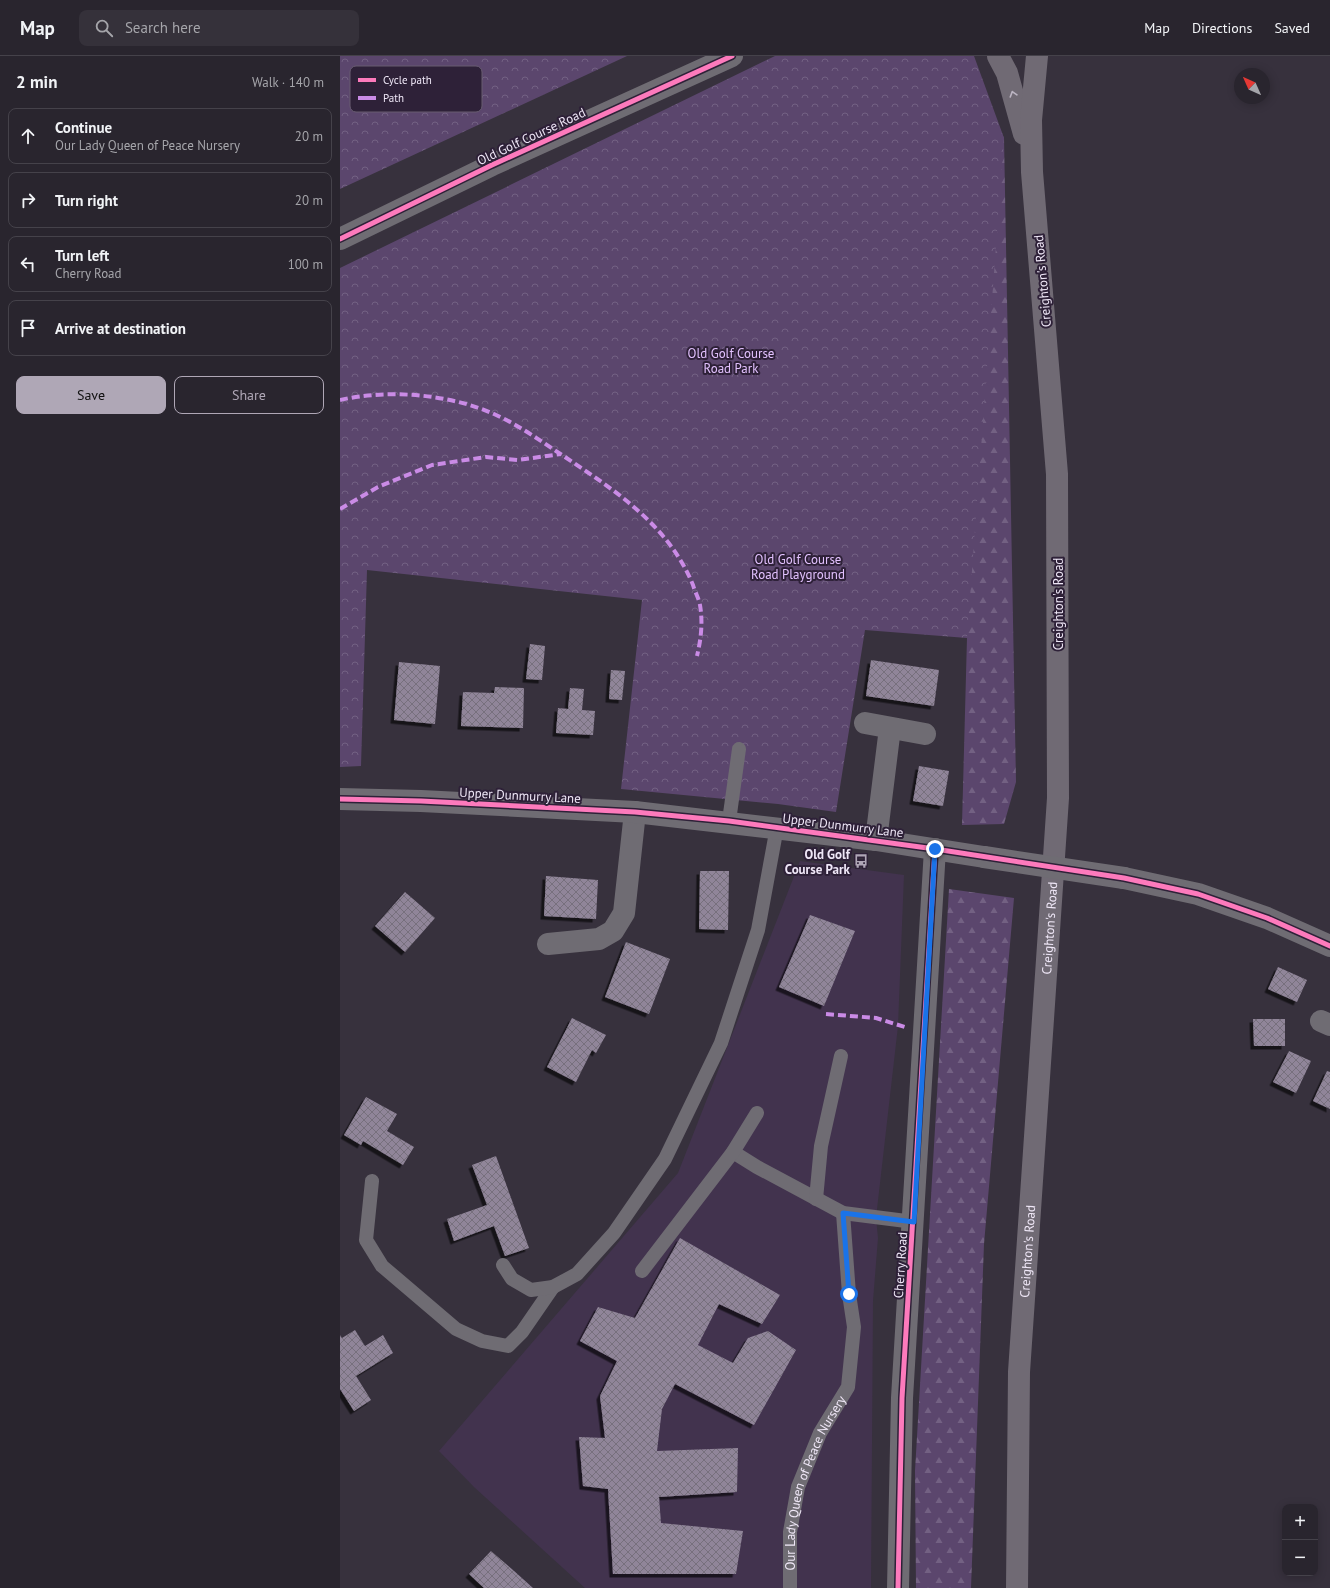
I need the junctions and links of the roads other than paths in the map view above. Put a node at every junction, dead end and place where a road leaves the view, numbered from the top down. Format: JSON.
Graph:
{"nodes":[{"id":1,"x":732,"y":56,"type":"edge"},
{"id":2,"x":998,"y":56,"type":"edge"},
{"id":3,"x":1037,"y":56,"type":"edge"},
{"id":4,"x":1032,"y":172,"type":"junction"},
{"id":5,"x":340,"y":239,"type":"edge"},
{"id":6,"x":866,"y":723,"type":"dead end"},
{"id":7,"x":890,"y":728,"type":"junction"},
{"id":8,"x":925,"y":734,"type":"dead end"},
{"id":9,"x":739,"y":750,"type":"dead end"},
{"id":10,"x":340,"y":799,"type":"edge"},
{"id":11,"x":635,"y":812,"type":"junction"},
{"id":12,"x":729,"y":821,"type":"junction"},
{"id":13,"x":777,"y":827,"type":"junction"},
{"id":14,"x":876,"y":840,"type":"junction"},
{"id":15,"x":935,"y":849,"type":"junction"},
{"id":16,"x":548,"y":944,"type":"dead end"},
{"id":17,"x":1330,"y":946,"type":"edge"},
{"id":18,"x":841,"y":1056,"type":"dead end"},
{"id":19,"x":757,"y":1112,"type":"dead end"},
{"id":20,"x":734,"y":1152,"type":"junction"},
{"id":21,"x":372,"y":1181,"type":"dead end"},
{"id":22,"x":816,"y":1199,"type":"junction"},
{"id":23,"x":843,"y":1213,"type":"junction"},
{"id":24,"x":914,"y":1222,"type":"junction"},
{"id":25,"x":503,"y":1265,"type":"dead end"},
{"id":26,"x":642,"y":1271,"type":"dead end"},
{"id":27,"x":553,"y":1287,"type":"junction"},
{"id":28,"x":790,"y":1588,"type":"edge"},
{"id":29,"x":898,"y":1588,"type":"edge"},
{"id":30,"x":1017,"y":1588,"type":"edge"}],
"edges":[{"from":1,"to":5,"type":"street","name":"Old Golf Course Road"},
{"from":4,"to":2,"type":"highway","name":"Creighton's Road","one_way":true},
{"from":3,"to":4,"type":"highway","name":"Creighton's Road"},
{"from":4,"to":30,"type":"highway","name":"Creighton's Road"},
{"from":6,"to":7,"type":"street"},
{"from":7,"to":8,"type":"street"},
{"from":7,"to":14,"type":"street"},
{"from":9,"to":12,"type":"lane"},
{"from":10,"to":11,"type":"street","name":"Upper Dunmurry Lane"},
{"from":11,"to":12,"type":"street","name":"Upper Dunmurry Lane"},
{"from":11,"to":16,"type":"street"},
{"from":12,"to":13,"type":"street","name":"Upper Dunmurry Lane"},
{"from":13,"to":14,"type":"street","name":"Upper Dunmurry Lane"},
{"from":13,"to":27,"type":"lane"},
{"from":14,"to":15,"type":"street","name":"Upper Dunmurry Lane"},
{"from":15,"to":17,"type":"street","name":"Upper Dunmurry Lane","bridge":true},
{"from":15,"to":24,"type":"street","name":"Cherry Road"},
{"from":18,"to":22,"type":"lane"},
{"from":19,"to":20,"type":"lane"},
{"from":20,"to":22,"type":"lane"},
{"from":20,"to":26,"type":"lane"},
{"from":21,"to":27,"type":"lane"},
{"from":22,"to":23,"type":"lane"},
{"from":23,"to":24,"type":"lane"},
{"from":23,"to":28,"type":"lane","name":"Our Lady Queen of Peace Nursery"},
{"from":24,"to":29,"type":"street","name":"Cherry Road"},
{"from":25,"to":27,"type":"lane"}]}
